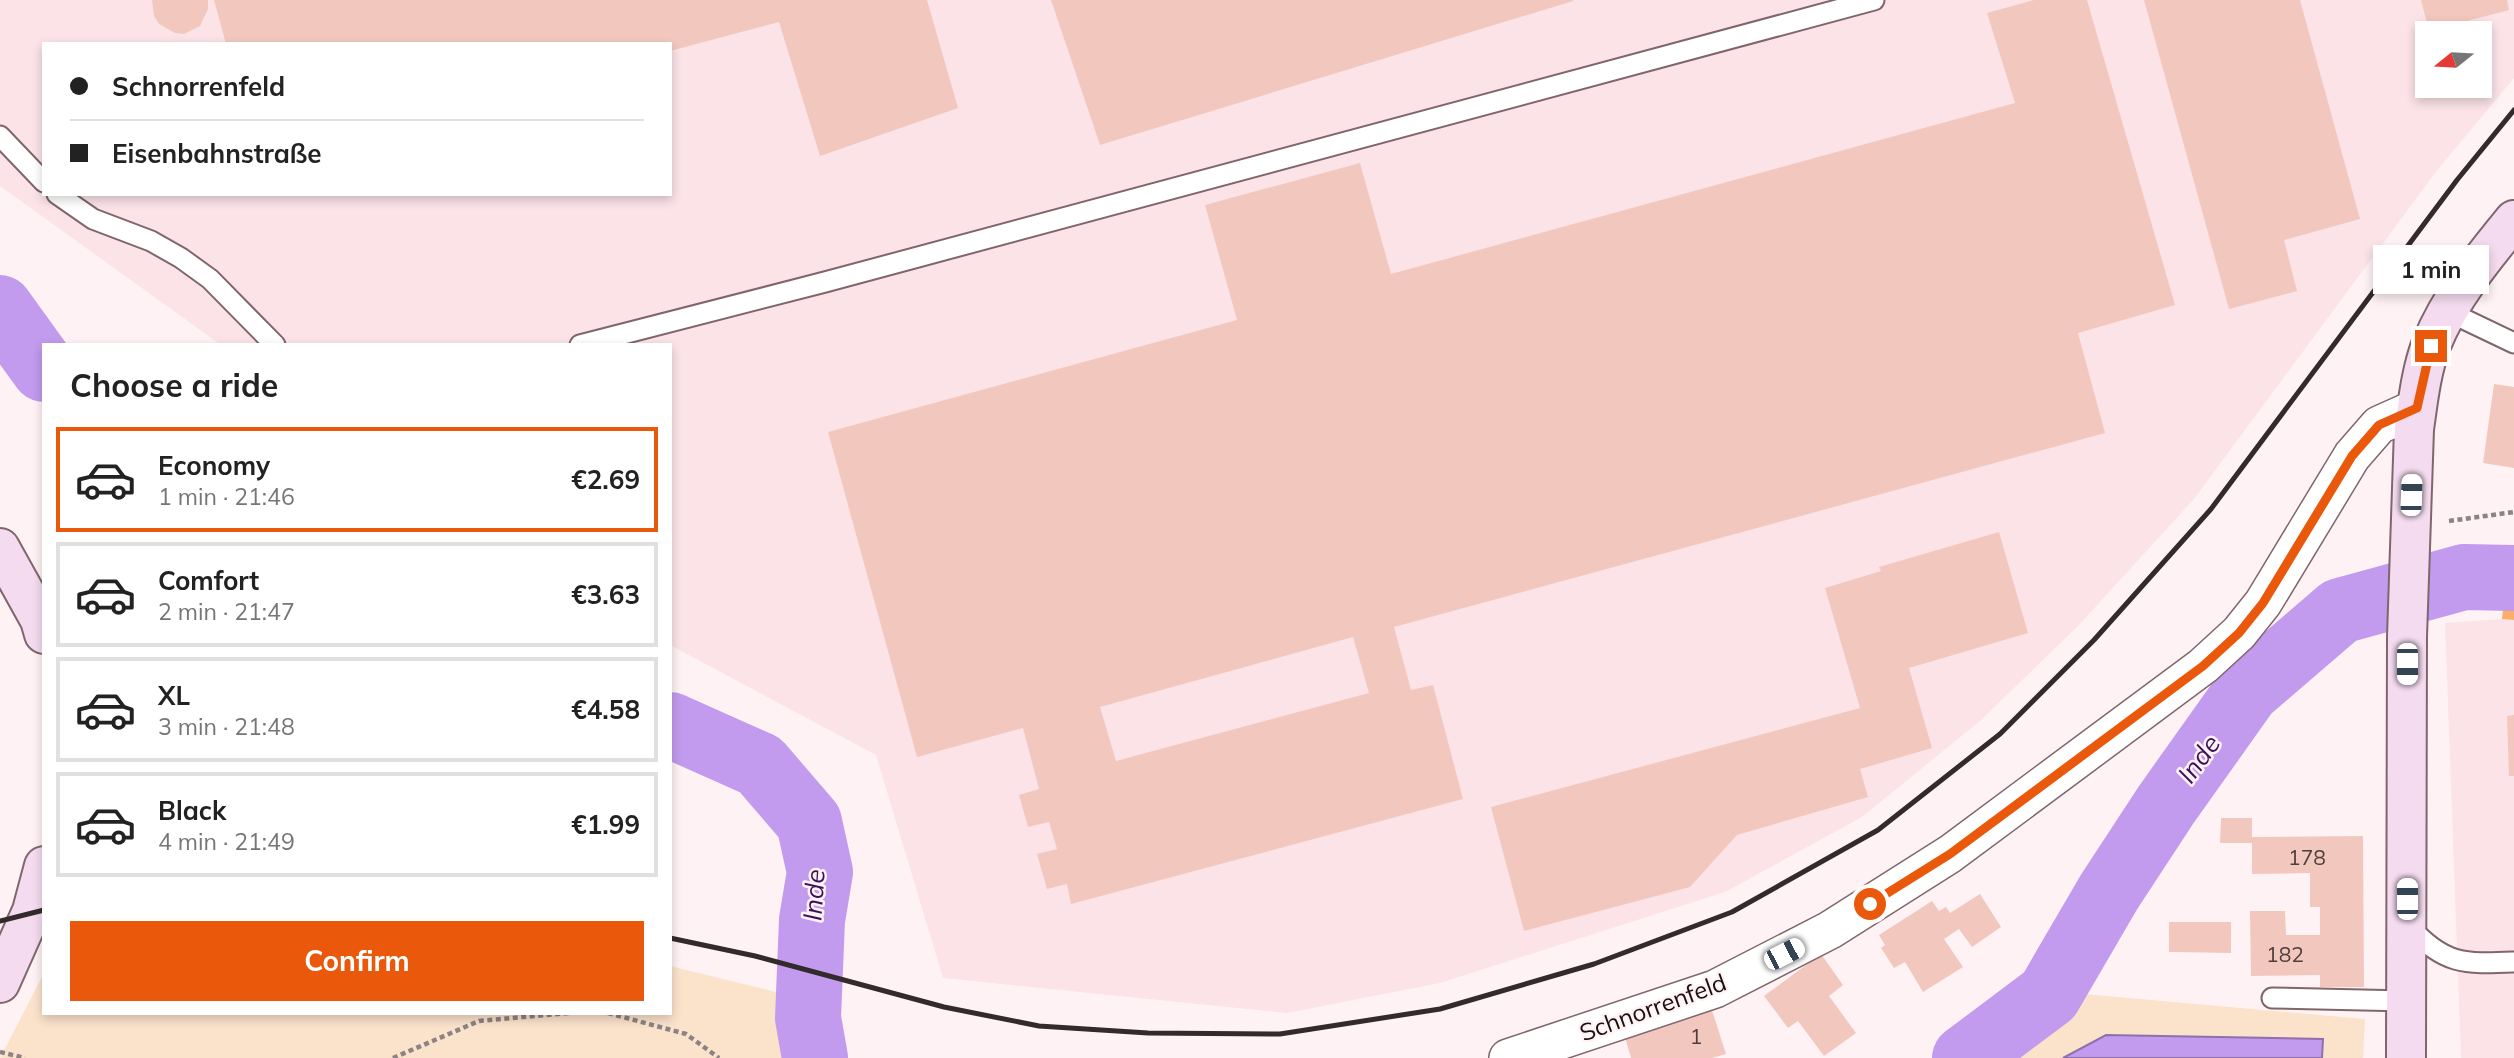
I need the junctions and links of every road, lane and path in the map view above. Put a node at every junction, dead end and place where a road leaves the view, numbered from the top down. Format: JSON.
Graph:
{"nodes":[{"id":1,"x":1874,"y":0,"type":"edge"},
{"id":2,"x":0,"y":136,"type":"edge"},
{"id":3,"x":42,"y":180,"type":"edge"},
{"id":4,"x":60,"y":196,"type":"edge"},
{"id":5,"x":2514,"y":220,"type":"edge"},
{"id":6,"x":2447,"y":311,"type":"junction"},
{"id":7,"x":273,"y":343,"type":"edge"},
{"id":8,"x":588,"y":343,"type":"edge"},
{"id":9,"x":2514,"y":343,"type":"edge"},
{"id":10,"x":2417,"y":408,"type":"junction"},
{"id":11,"x":2514,"y":512,"type":"edge"},
{"id":12,"x":2410,"y":540,"type":"junction"},
{"id":13,"x":0,"y":548,"type":"edge"},
{"id":14,"x":42,"y":624,"type":"edge"},
{"id":15,"x":42,"y":874,"type":"edge"},
{"id":16,"x":2407,"y":924,"type":"junction"},
{"id":17,"x":2514,"y":962,"type":"edge"},
{"id":18,"x":0,"y":984,"type":"edge"},
{"id":19,"x":2272,"y":998,"type":"dead end"},
{"id":20,"x":2407,"y":1001,"type":"junction"},
{"id":21,"x":546,"y":1015,"type":"edge"},
{"id":22,"x":615,"y":1015,"type":"edge"},
{"id":23,"x":0,"y":1052,"type":"edge"},
{"id":24,"x":25,"y":1058,"type":"edge"},
{"id":25,"x":393,"y":1058,"type":"edge"},
{"id":26,"x":719,"y":1058,"type":"edge"},
{"id":27,"x":1508,"y":1058,"type":"edge"},
{"id":28,"x":2406,"y":1058,"type":"edge"}],
"edges":[{"from":1,"to":8,"type":"lane"},
{"from":2,"to":3,"type":"lane"},
{"from":4,"to":7,"type":"lane"},
{"from":5,"to":6,"type":"main road"},
{"from":6,"to":9,"type":"lane"},
{"from":6,"to":10,"type":"main road"},
{"from":10,"to":12,"type":"main road"},
{"from":10,"to":27,"type":"street","name":"Schnorrenfeld"},
{"from":11,"to":12,"type":"path"},
{"from":12,"to":16,"type":"main road"},
{"from":13,"to":14,"type":"main road"},
{"from":15,"to":18,"type":"main road"},
{"from":16,"to":17,"type":"lane"},
{"from":16,"to":20,"type":"main road"},
{"from":19,"to":20,"type":"lane"},
{"from":20,"to":28,"type":"main road"},
{"from":21,"to":25,"type":"path"},
{"from":22,"to":26,"type":"path"},
{"from":23,"to":24,"type":"path"}]}
